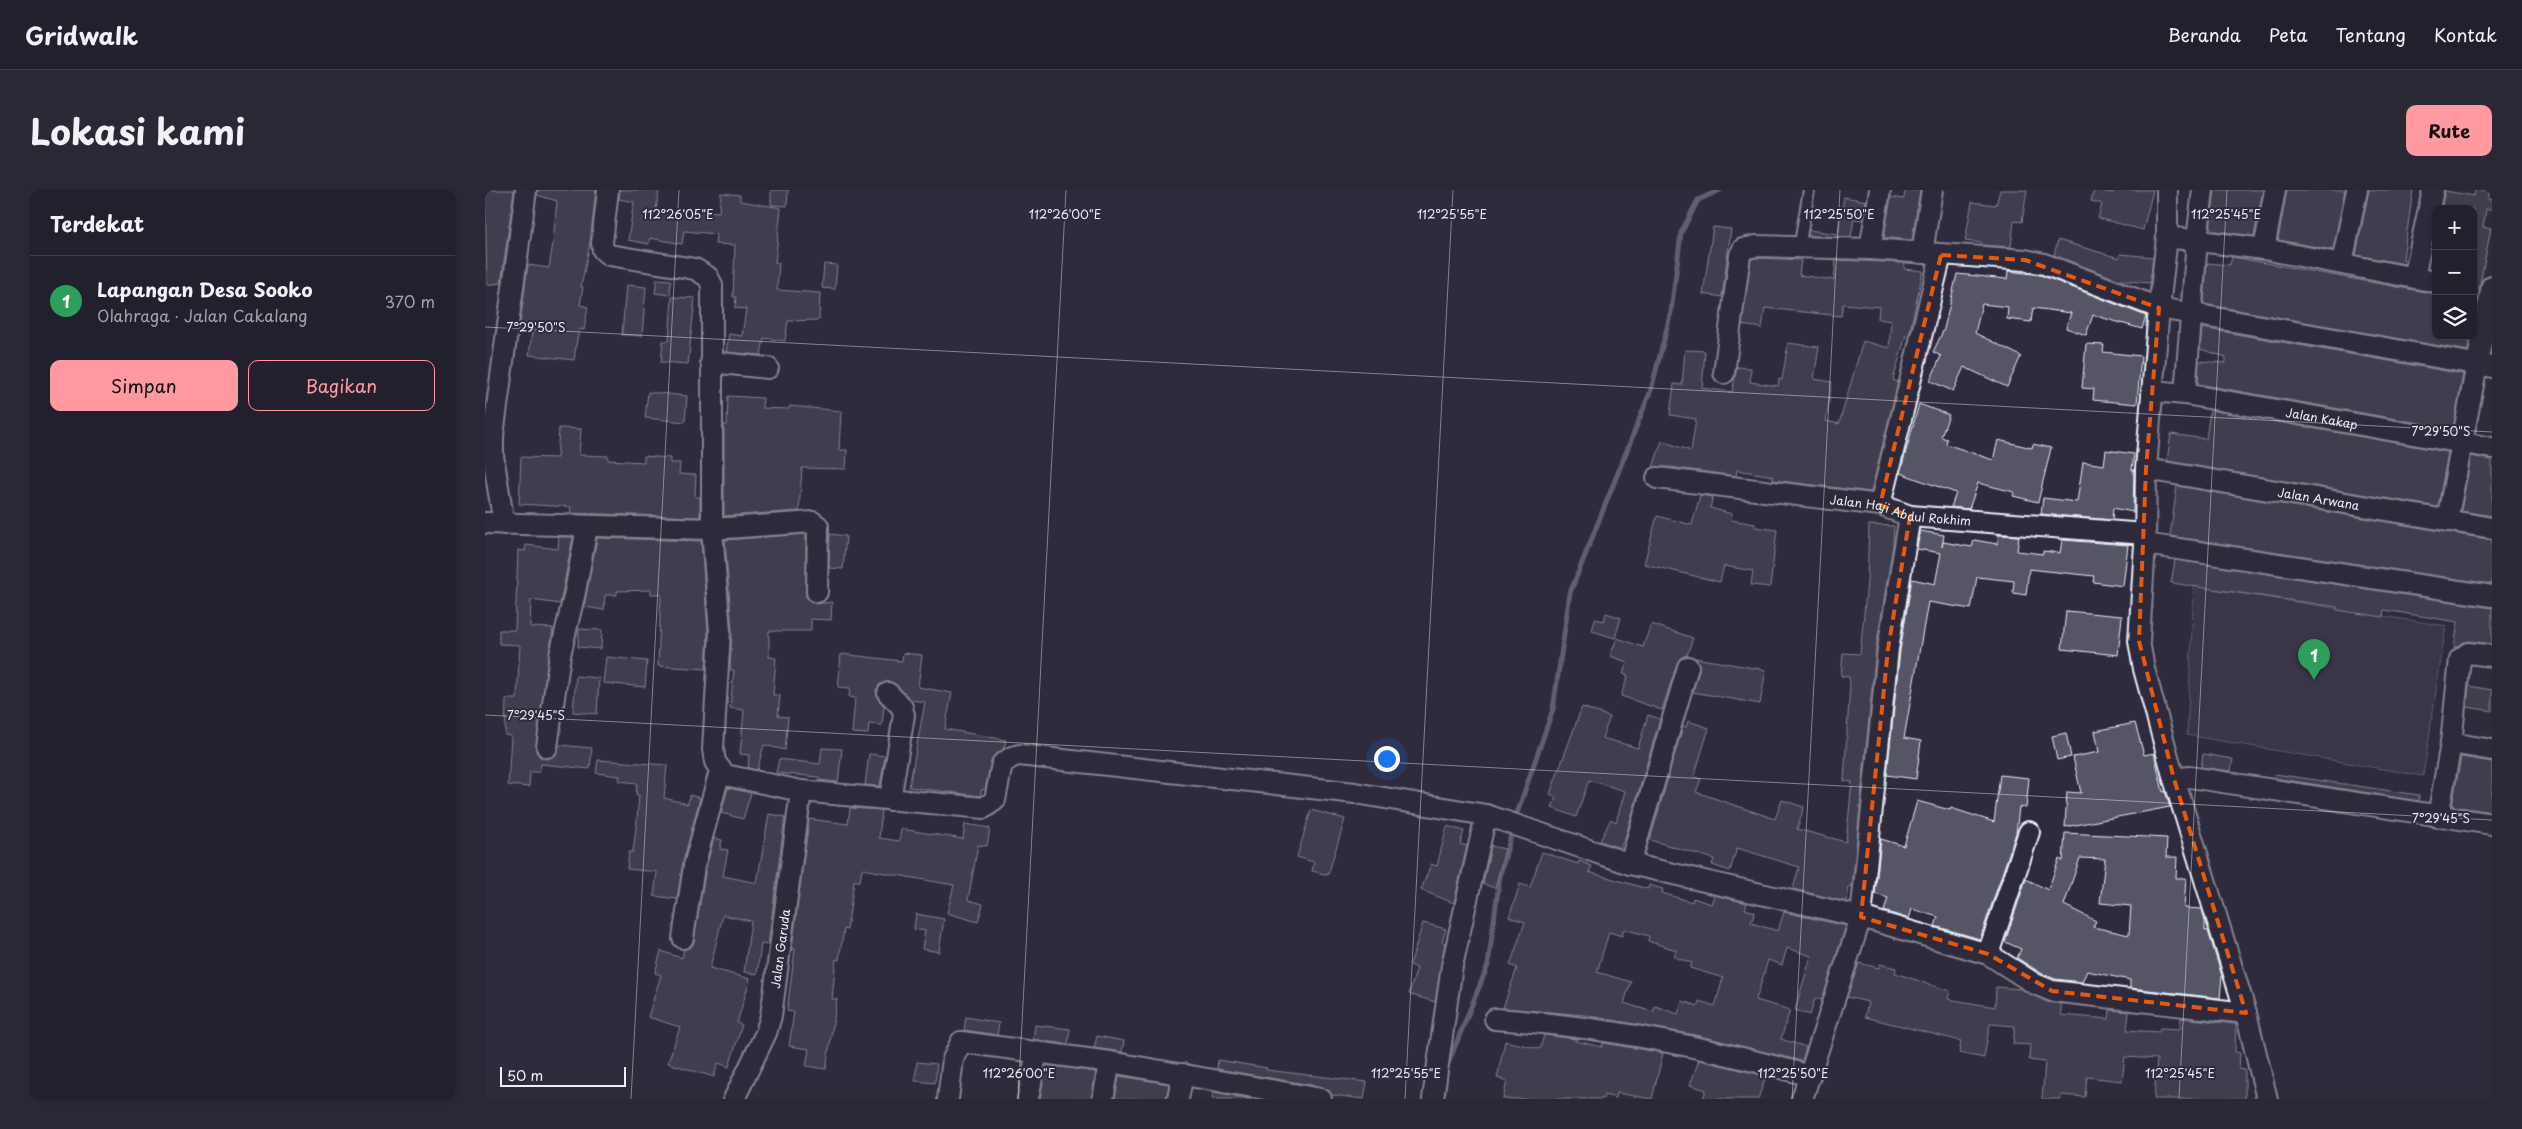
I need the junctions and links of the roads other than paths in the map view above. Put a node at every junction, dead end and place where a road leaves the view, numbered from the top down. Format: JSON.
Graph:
{"nodes":[{"id":1,"x":526,"y":190,"type":"edge"},
{"id":2,"x":608,"y":190,"type":"edge"},
{"id":3,"x":1809,"y":190,"type":"edge"},
{"id":4,"x":1880,"y":190,"type":"edge"},
{"id":5,"x":1932,"y":190,"type":"edge"},
{"id":6,"x":2167,"y":190,"type":"edge"},
{"id":7,"x":2203,"y":190,"type":"edge"},
{"id":8,"x":2275,"y":190,"type":"edge"},
{"id":9,"x":2357,"y":190,"type":"edge"},
{"id":10,"x":2433,"y":190,"type":"edge"},
{"id":11,"x":2167,"y":237,"type":"junction"},
{"id":12,"x":2197,"y":240,"type":"junction"},
{"id":13,"x":1799,"y":249,"type":"junction"},
{"id":14,"x":1871,"y":249,"type":"junction"},
{"id":15,"x":2264,"y":249,"type":"junction"},
{"id":16,"x":1932,"y":254,"type":"junction"},
{"id":17,"x":2342,"y":263,"type":"junction"},
{"id":18,"x":2414,"y":278,"type":"junction"},
{"id":19,"x":2432,"y":281,"type":"edge"},
{"id":20,"x":2487,"y":291,"type":"edge"},
{"id":21,"x":2159,"y":308,"type":"junction"},
{"id":22,"x":2191,"y":315,"type":"junction"},
{"id":23,"x":711,"y":362,"type":"junction"},
{"id":24,"x":2485,"y":366,"type":"edge"},
{"id":25,"x":768,"y":368,"type":"dead end"},
{"id":26,"x":1724,"y":373,"type":"dead end"},
{"id":27,"x":2152,"y":391,"type":"junction"},
{"id":28,"x":2185,"y":394,"type":"junction"},
{"id":29,"x":2462,"y":444,"type":"junction"},
{"id":30,"x":2492,"y":448,"type":"edge"},
{"id":31,"x":2146,"y":469,"type":"junction"},
{"id":32,"x":1657,"y":478,"type":"dead end"},
{"id":33,"x":1881,"y":505,"type":"junction"},
{"id":34,"x":1910,"y":516,"type":"junction"},
{"id":35,"x":2447,"y":521,"type":"junction"},
{"id":36,"x":495,"y":524,"type":"edge"},
{"id":37,"x":587,"y":527,"type":"junction"},
{"id":38,"x":2492,"y":528,"type":"edge"},
{"id":39,"x":711,"y":529,"type":"junction"},
{"id":40,"x":2145,"y":539,"type":"junction"},
{"id":41,"x":817,"y":592,"type":"dead end"},
{"id":42,"x":2492,"y":596,"type":"edge"},
{"id":43,"x":2492,"y":656,"type":"edge"},
{"id":44,"x":1688,"y":667,"type":"dead end"},
{"id":45,"x":888,"y":693,"type":"dead end"},
{"id":46,"x":2451,"y":743,"type":"junction"},
{"id":47,"x":547,"y":747,"type":"dead end"},
{"id":48,"x":2492,"y":750,"type":"edge"},
{"id":49,"x":720,"y":771,"type":"junction"},
{"id":50,"x":2174,"y":778,"type":"junction"},
{"id":51,"x":801,"y":791,"type":"junction"},
{"id":52,"x":890,"y":800,"type":"junction"},
{"id":53,"x":1486,"y":814,"type":"junction"},
{"id":54,"x":2437,"y":817,"type":"junction"},
{"id":55,"x":2492,"y":824,"type":"edge"},
{"id":56,"x":2029,"y":832,"type":"dead end"},
{"id":57,"x":1630,"y":864,"type":"junction"},
{"id":58,"x":1861,"y":916,"type":"junction"},
{"id":59,"x":683,"y":938,"type":"dead end"},
{"id":60,"x":1988,"y":954,"type":"junction"},
{"id":61,"x":2246,"y":1013,"type":"junction"},
{"id":62,"x":1495,"y":1019,"type":"dead end"},
{"id":63,"x":1037,"y":1051,"type":"junction"},
{"id":64,"x":1110,"y":1062,"type":"junction"},
{"id":65,"x":1183,"y":1074,"type":"junction"},
{"id":66,"x":1811,"y":1076,"type":"junction"},
{"id":67,"x":1252,"y":1093,"type":"edge"},
{"id":68,"x":735,"y":1099,"type":"edge"},
{"id":69,"x":948,"y":1099,"type":"edge"},
{"id":70,"x":1028,"y":1099,"type":"edge"},
{"id":71,"x":1103,"y":1099,"type":"edge"},
{"id":72,"x":1178,"y":1099,"type":"edge"},
{"id":73,"x":1321,"y":1099,"type":"edge"},
{"id":74,"x":1433,"y":1099,"type":"edge"},
{"id":75,"x":1802,"y":1099,"type":"edge"},
{"id":76,"x":2267,"y":1099,"type":"edge"}],
"edges":[{"from":1,"to":36,"type":"street"},
{"from":2,"to":23,"type":"street"},
{"from":3,"to":13,"type":"lane"},
{"from":4,"to":14,"type":"street"},
{"from":5,"to":16,"type":"street"},
{"from":6,"to":11,"type":"street"},
{"from":7,"to":12,"type":"street"},
{"from":8,"to":15,"type":"street"},
{"from":9,"to":17,"type":"street"},
{"from":10,"to":18,"type":"street"},
{"from":11,"to":12,"type":"street"},
{"from":11,"to":21,"type":"street"},
{"from":12,"to":15,"type":"street"},
{"from":12,"to":22,"type":"street"},
{"from":13,"to":14,"type":"street"},
{"from":13,"to":26,"type":"street"},
{"from":14,"to":16,"type":"street"},
{"from":15,"to":17,"type":"street"},
{"from":16,"to":21,"type":"street"},
{"from":16,"to":33,"type":"street"},
{"from":17,"to":18,"type":"street"},
{"from":18,"to":19,"type":"street"},
{"from":20,"to":24,"type":"street"},
{"from":21,"to":22,"type":"street"},
{"from":21,"to":27,"type":"street"},
{"from":22,"to":24,"type":"street"},
{"from":22,"to":28,"type":"street"},
{"from":23,"to":25,"type":"street"},
{"from":23,"to":39,"type":"street"},
{"from":24,"to":29,"type":"street"},
{"from":27,"to":28,"type":"street","name":"Jalan Kakap"},
{"from":27,"to":31,"type":"street"},
{"from":28,"to":29,"type":"street","name":"Jalan Kakap"},
{"from":29,"to":30,"type":"street","name":"Jalan Kakap"},
{"from":29,"to":35,"type":"street"},
{"from":31,"to":35,"type":"street","name":"Jalan Arwana"},
{"from":31,"to":40,"type":"street"},
{"from":32,"to":33,"type":"street","name":"Jalan Haji Abdul Rokhim"},
{"from":33,"to":34,"type":"street","name":"Jalan Haji Abdul Rokhim"},
{"from":34,"to":40,"type":"street","name":"Jalan Haji Abdul Rokhim"},
{"from":34,"to":58,"type":"street"},
{"from":35,"to":38,"type":"street","name":"Jalan Arwana"},
{"from":36,"to":37,"type":"street"},
{"from":37,"to":39,"type":"street"},
{"from":37,"to":47,"type":"street"},
{"from":39,"to":41,"type":"street"},
{"from":39,"to":49,"type":"street"},
{"from":40,"to":42,"type":"street","name":"Jalan Haji Abdul Rokhim"},
{"from":40,"to":50,"type":"street"},
{"from":43,"to":46,"type":"street"},
{"from":44,"to":57,"type":"street"},
{"from":45,"to":52,"type":"street"},
{"from":46,"to":48,"type":"street"},
{"from":46,"to":54,"type":"street"},
{"from":49,"to":51,"type":"street"},
{"from":49,"to":59,"type":"street"},
{"from":50,"to":54,"type":"street"},
{"from":50,"to":61,"type":"street"},
{"from":51,"to":52,"type":"street"},
{"from":51,"to":68,"type":"street","name":"Jalan Garuda"},
{"from":52,"to":53,"type":"street"},
{"from":53,"to":57,"type":"street"},
{"from":53,"to":74,"type":"street"},
{"from":54,"to":55,"type":"street"},
{"from":56,"to":60,"type":"street"},
{"from":57,"to":58,"type":"street"},
{"from":58,"to":60,"type":"street"},
{"from":58,"to":66,"type":"street"},
{"from":60,"to":61,"type":"street"},
{"from":61,"to":76,"type":"street"},
{"from":62,"to":66,"type":"street"},
{"from":63,"to":64,"type":"street"},
{"from":63,"to":69,"type":"street"},
{"from":63,"to":70,"type":"street"},
{"from":64,"to":65,"type":"street"},
{"from":64,"to":71,"type":"street"},
{"from":65,"to":67,"type":"street"},
{"from":65,"to":72,"type":"street"},
{"from":66,"to":75,"type":"street"},
{"from":67,"to":73,"type":"street"}]}
